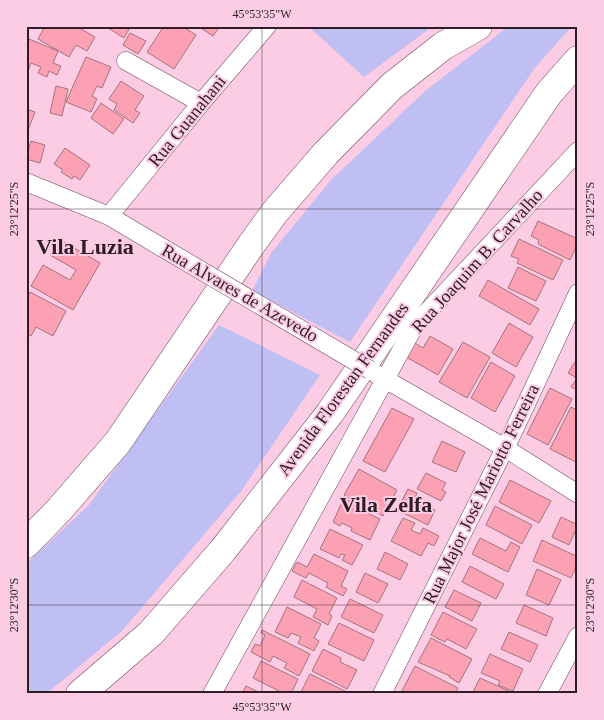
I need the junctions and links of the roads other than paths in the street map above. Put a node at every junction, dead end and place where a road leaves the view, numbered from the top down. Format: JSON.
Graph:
{"nodes":[{"id":1,"x":267,"y":26,"type":"edge"},
{"id":2,"x":466,"y":26,"type":"edge"},
{"id":3,"x":478,"y":26,"type":"edge"},
{"id":4,"x":443,"y":46,"type":"junction"},
{"id":5,"x":578,"y":60,"type":"edge"},
{"id":6,"x":126,"y":61,"type":"dead end"},
{"id":7,"x":200,"y":103,"type":"junction"},
{"id":8,"x":578,"y":151,"type":"edge"},
{"id":9,"x":26,"y":182,"type":"edge"},
{"id":10,"x":109,"y":216,"type":"junction"},
{"id":11,"x":578,"y":292,"type":"edge"},
{"id":12,"x":386,"y":380,"type":"junction"},
{"id":13,"x":505,"y":448,"type":"junction"},
{"id":14,"x":578,"y":494,"type":"edge"},
{"id":15,"x":26,"y":544,"type":"edge"},
{"id":16,"x":578,"y":636,"type":"edge"},
{"id":17,"x":80,"y":694,"type":"edge"},
{"id":18,"x":212,"y":694,"type":"edge"},
{"id":19,"x":382,"y":694,"type":"edge"},
{"id":20,"x":547,"y":694,"type":"edge"}],
"edges":[{"from":1,"to":7,"type":"street","name":"Rua Guanahani"},
{"from":2,"to":4,"type":"highway"},
{"from":3,"to":4,"type":"highway"},
{"from":4,"to":15,"type":"highway"},
{"from":5,"to":17,"type":"highway","name":"Avenida Florestan Fernandes"},
{"from":6,"to":7,"type":"street"},
{"from":7,"to":10,"type":"street","name":"Rua Guanahani"},
{"from":8,"to":12,"type":"street","name":"Rua Joaquim B. Carvalho"},
{"from":9,"to":10,"type":"street","name":"Rua Alvares de Azevedo"},
{"from":10,"to":12,"type":"street","name":"Rua Alvares de Azevedo","bridge":true},
{"from":11,"to":13,"type":"street","name":"Rua Major José Mariotto Ferreira"},
{"from":12,"to":13,"type":"street","name":"Rua Alvares de Azevedo"},
{"from":12,"to":18,"type":"street","name":"Rua Joaquim B. Carvalho"},
{"from":13,"to":14,"type":"street","name":"Rua Alvares de Azevedo"},
{"from":13,"to":19,"type":"street","name":"Rua Major José Mariotto Ferreira"},
{"from":16,"to":20,"type":"street"}]}
